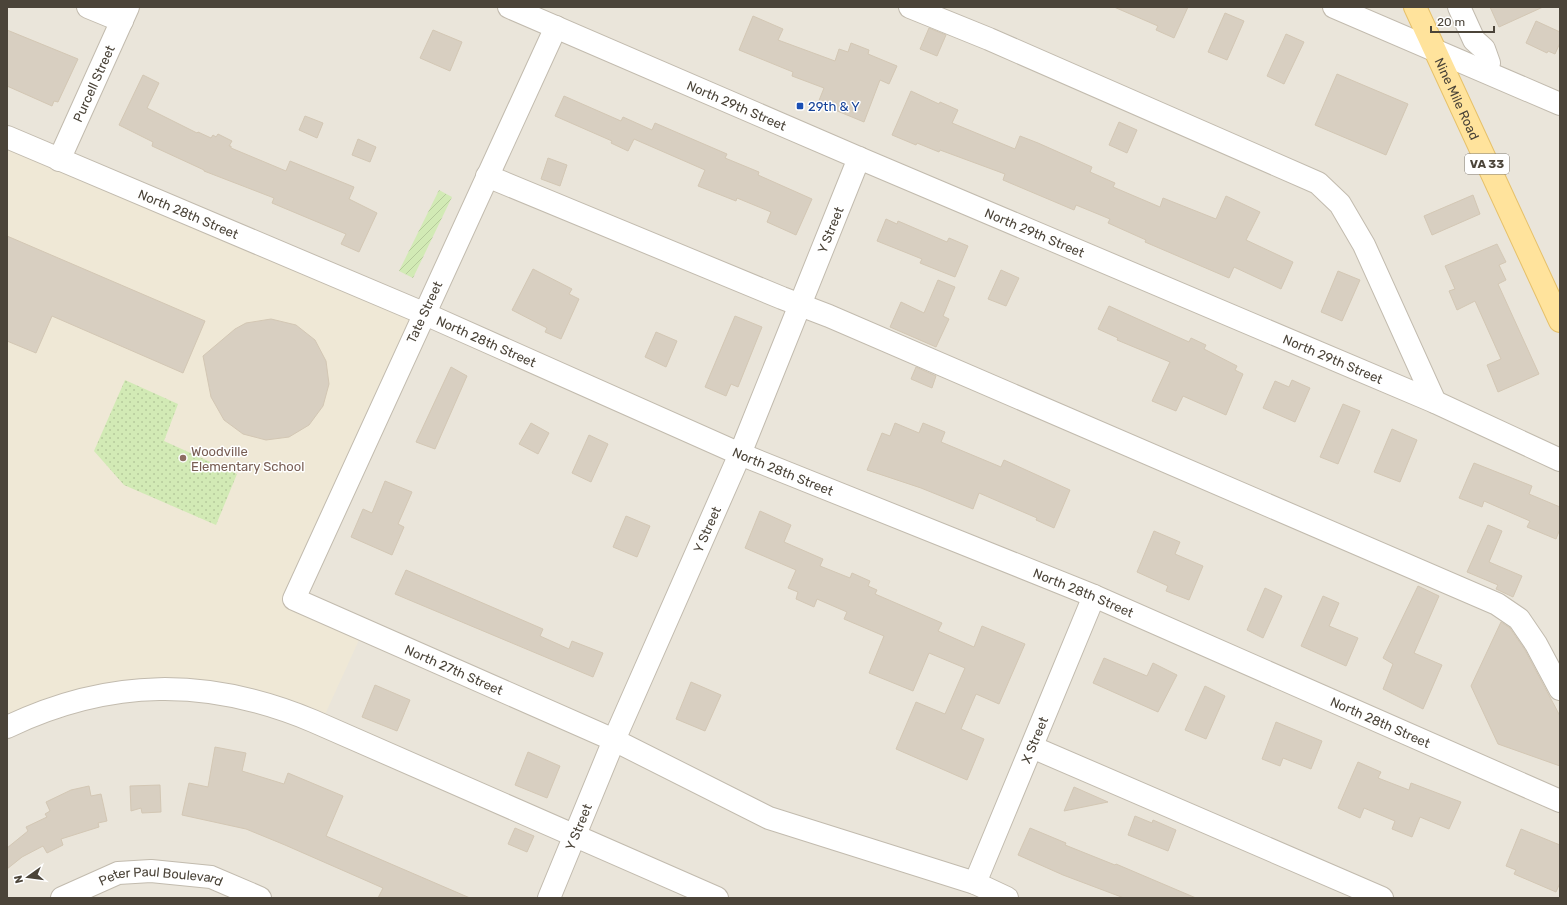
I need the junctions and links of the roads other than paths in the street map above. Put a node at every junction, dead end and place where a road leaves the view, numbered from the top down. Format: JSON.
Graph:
{"nodes":[{"id":1,"x":88,"y":7,"type":"edge"},
{"id":2,"x":508,"y":7,"type":"edge"},
{"id":3,"x":910,"y":7,"type":"edge"},
{"id":4,"x":1334,"y":7,"type":"edge"},
{"id":5,"x":1415,"y":7,"type":"edge"},
{"id":6,"x":1460,"y":7,"type":"edge"},
{"id":7,"x":125,"y":14,"type":"edge"},
{"id":8,"x":556,"y":27,"type":"junction"},
{"id":9,"x":1434,"y":49,"type":"junction"},
{"id":10,"x":1486,"y":71,"type":"junction"},
{"id":11,"x":1560,"y":104,"type":"edge"},
{"id":12,"x":7,"y":138,"type":"edge"},
{"id":13,"x":859,"y":158,"type":"junction"},
{"id":14,"x":59,"y":160,"type":"junction"},
{"id":15,"x":487,"y":176,"type":"junction"},
{"id":16,"x":800,"y":304,"type":"junction"},
{"id":17,"x":423,"y":313,"type":"junction"},
{"id":18,"x":1560,"y":321,"type":"edge"},
{"id":19,"x":1435,"y":402,"type":"junction"},
{"id":20,"x":740,"y":454,"type":"junction"},
{"id":21,"x":1560,"y":460,"type":"edge"},
{"id":22,"x":1094,"y":596,"type":"junction"},
{"id":23,"x":294,"y":598,"type":"joint"},
{"id":24,"x":1560,"y":689,"type":"edge"},
{"id":25,"x":7,"y":727,"type":"edge"},
{"id":26,"x":614,"y":740,"type":"junction"},
{"id":27,"x":1032,"y":747,"type":"junction"},
{"id":28,"x":1560,"y":801,"type":"edge"},
{"id":29,"x":574,"y":837,"type":"junction"},
{"id":30,"x":975,"y":883,"type":"junction"},
{"id":31,"x":62,"y":898,"type":"edge"},
{"id":32,"x":260,"y":898,"type":"edge"},
{"id":33,"x":548,"y":898,"type":"edge"},
{"id":34,"x":717,"y":898,"type":"edge"},
{"id":35,"x":1007,"y":898,"type":"edge"},
{"id":36,"x":1382,"y":898,"type":"edge"}],
"edges":[{"from":1,"to":7,"type":"street"},
{"from":2,"to":8,"type":"street","name":"North 29th Street"},
{"from":3,"to":19,"type":"street"},
{"from":4,"to":9,"type":"street"},
{"from":5,"to":9,"type":"main road","name":"Nine Mile Road","number":"VA 33"},
{"from":6,"to":10,"type":"street"},
{"from":7,"to":14,"type":"street","name":"Purcell Street"},
{"from":8,"to":13,"type":"street","name":"North 29th Street"},
{"from":8,"to":15,"type":"street","name":"Tate Street"},
{"from":9,"to":10,"type":"street"},
{"from":9,"to":18,"type":"main road","name":"Nine Mile Road","number":"VA 33"},
{"from":10,"to":11,"type":"street"},
{"from":12,"to":14,"type":"street","name":"North 28th Street"},
{"from":13,"to":16,"type":"street","name":"Y Street"},
{"from":13,"to":19,"type":"street","name":"North 29th Street"},
{"from":14,"to":17,"type":"street","name":"North 28th Street"},
{"from":15,"to":16,"type":"street"},
{"from":15,"to":17,"type":"street","name":"Tate Street"},
{"from":16,"to":20,"type":"street","name":"Y Street"},
{"from":16,"to":24,"type":"street"},
{"from":17,"to":20,"type":"street","name":"North 28th Street"},
{"from":17,"to":23,"type":"street","name":"Tate Street"},
{"from":19,"to":21,"type":"street","name":"North 29th Street"},
{"from":20,"to":22,"type":"street","name":"North 28th Street"},
{"from":20,"to":26,"type":"street","name":"Y Street"},
{"from":22,"to":27,"type":"street","name":"X Street"},
{"from":22,"to":28,"type":"street","name":"North 28th Street"},
{"from":23,"to":26,"type":"street","name":"North 27th Street"},
{"from":25,"to":29,"type":"street"},
{"from":26,"to":29,"type":"street","name":"Y Street"},
{"from":26,"to":30,"type":"street","name":"North 27th Street"},
{"from":27,"to":30,"type":"street","name":"X Street"},
{"from":27,"to":36,"type":"street"},
{"from":29,"to":33,"type":"street","name":"Y Street"},
{"from":29,"to":34,"type":"street"},
{"from":30,"to":35,"type":"street"},
{"from":31,"to":32,"type":"street","name":"Peter Paul Boulevard"}]}
